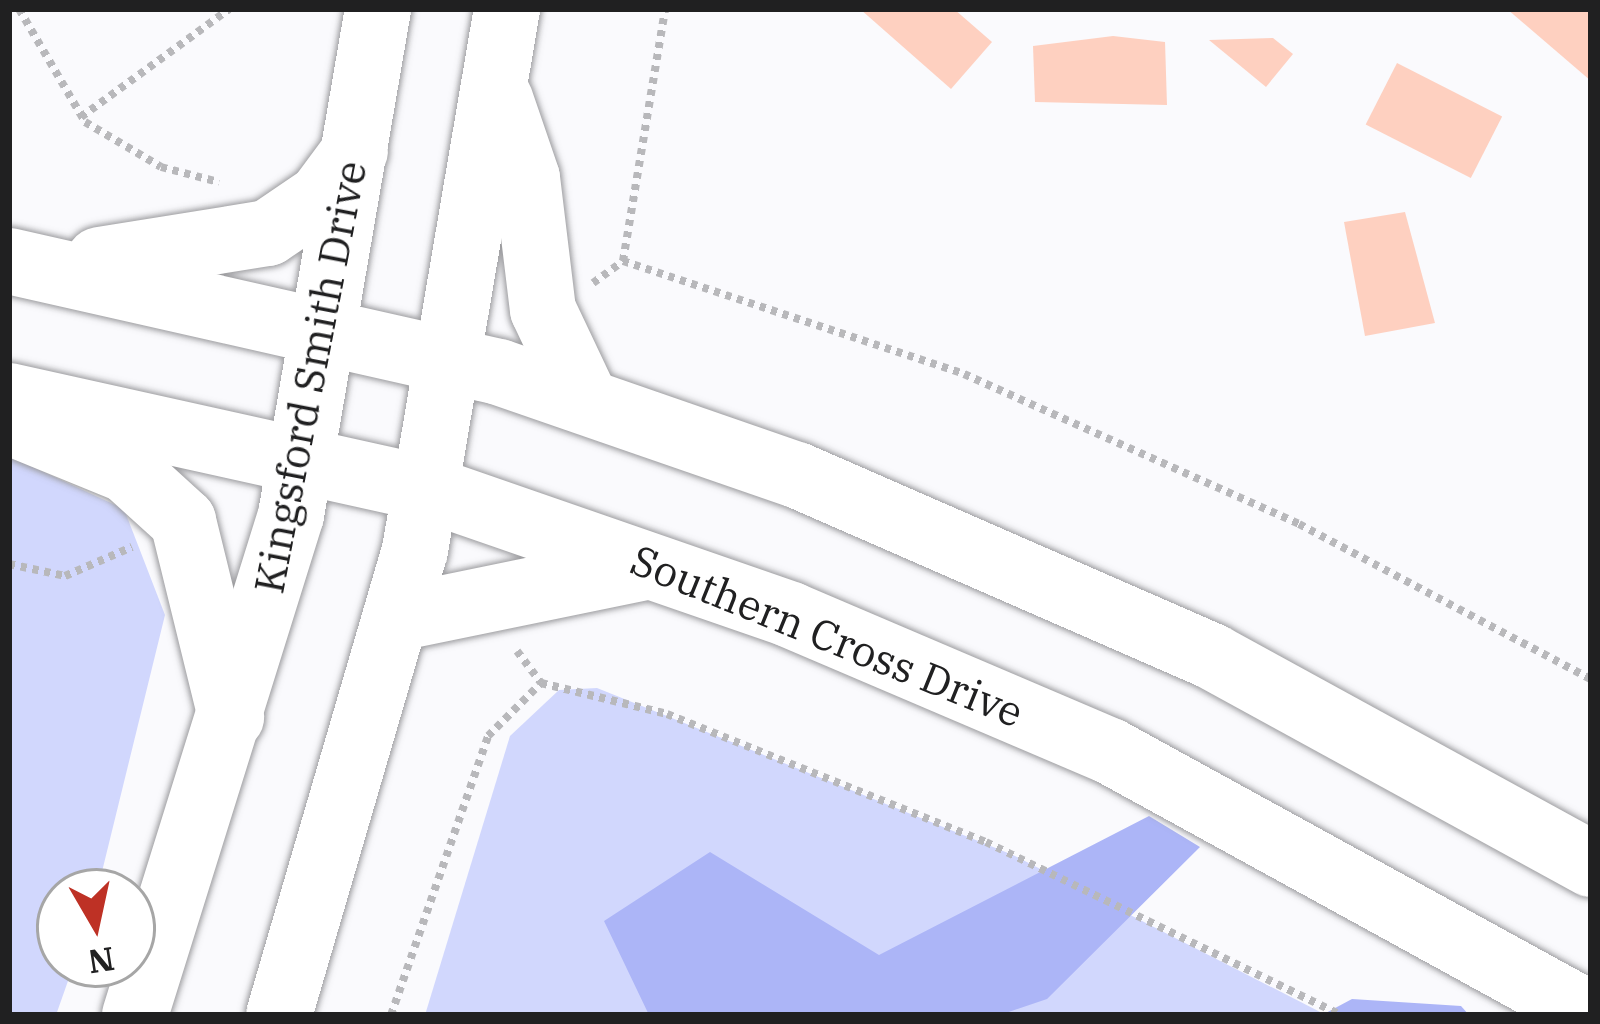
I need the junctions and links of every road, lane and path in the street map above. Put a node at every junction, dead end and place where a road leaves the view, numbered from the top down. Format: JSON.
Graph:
{"nodes":[{"id":1,"x":19,"y":9,"type":"edge"},
{"id":2,"x":229,"y":9,"type":"edge"},
{"id":3,"x":378,"y":9,"type":"edge"},
{"id":4,"x":507,"y":9,"type":"edge"},
{"id":5,"x":665,"y":9,"type":"edge"},
{"id":6,"x":497,"y":90,"type":"junction"},
{"id":7,"x":80,"y":117,"type":"junction"},
{"id":8,"x":356,"y":149,"type":"junction"},
{"id":9,"x":239,"y":189,"type":"dead end"},
{"id":10,"x":26,"y":263,"type":"edge"},
{"id":11,"x":326,"y":330,"type":"junction"},
{"id":12,"x":448,"y":359,"type":"junction"},
{"id":13,"x":9,"y":396,"type":"edge"},
{"id":14,"x":586,"y":399,"type":"junction"},
{"id":15,"x":9,"y":425,"type":"edge"},
{"id":16,"x":303,"y":457,"type":"junction"},
{"id":17,"x":425,"y":488,"type":"junction"},
{"id":18,"x":9,"y":564,"type":"edge"},
{"id":19,"x":655,"y":566,"type":"junction"},
{"id":20,"x":87,"y":569,"type":"dead end"},
{"id":21,"x":397,"y":618,"type":"junction"},
{"id":22,"x":1591,"y":680,"type":"edge"},
{"id":23,"x":232,"y":720,"type":"junction"},
{"id":24,"x":1591,"y":863,"type":"edge"},
{"id":25,"x":135,"y":1015,"type":"edge"},
{"id":26,"x":280,"y":1015,"type":"edge"},
{"id":27,"x":391,"y":1015,"type":"edge"},
{"id":28,"x":1340,"y":1015,"type":"edge"},
{"id":29,"x":1591,"y":1015,"type":"edge"}],
"edges":[{"from":1,"to":7,"type":"path"},
{"from":2,"to":7,"type":"path"},
{"from":3,"to":8,"type":"main road","name":"Kingsford Smith Drive"},
{"from":4,"to":6,"type":"main road"},
{"from":5,"to":22,"type":"path"},
{"from":6,"to":12,"type":"main road"},
{"from":6,"to":14,"type":"main road"},
{"from":7,"to":9,"type":"path"},
{"from":8,"to":10,"type":"main road"},
{"from":8,"to":11,"type":"main road","name":"Kingsford Smith Drive"},
{"from":10,"to":11,"type":"main road"},
{"from":11,"to":12,"type":"main road"},
{"from":11,"to":16,"type":"main road","name":"Kingsford Smith Drive"},
{"from":12,"to":14,"type":"main road"},
{"from":12,"to":17,"type":"main road"},
{"from":13,"to":16,"type":"main road","name":"Southern Cross Drive"},
{"from":14,"to":24,"type":"main road"},
{"from":15,"to":23,"type":"main road"},
{"from":16,"to":17,"type":"main road","name":"Southern Cross Drive"},
{"from":16,"to":23,"type":"main road","name":"Kingsford Smith Drive"},
{"from":17,"to":19,"type":"main road","name":"Southern Cross Drive"},
{"from":17,"to":21,"type":"main road"},
{"from":18,"to":20,"type":"path"},
{"from":19,"to":21,"type":"main road"},
{"from":19,"to":29,"type":"main road","name":"Southern Cross Drive"},
{"from":21,"to":26,"type":"main road"},
{"from":23,"to":25,"type":"main road","name":"Kingsford Smith Drive"},
{"from":27,"to":28,"type":"path"}]}
